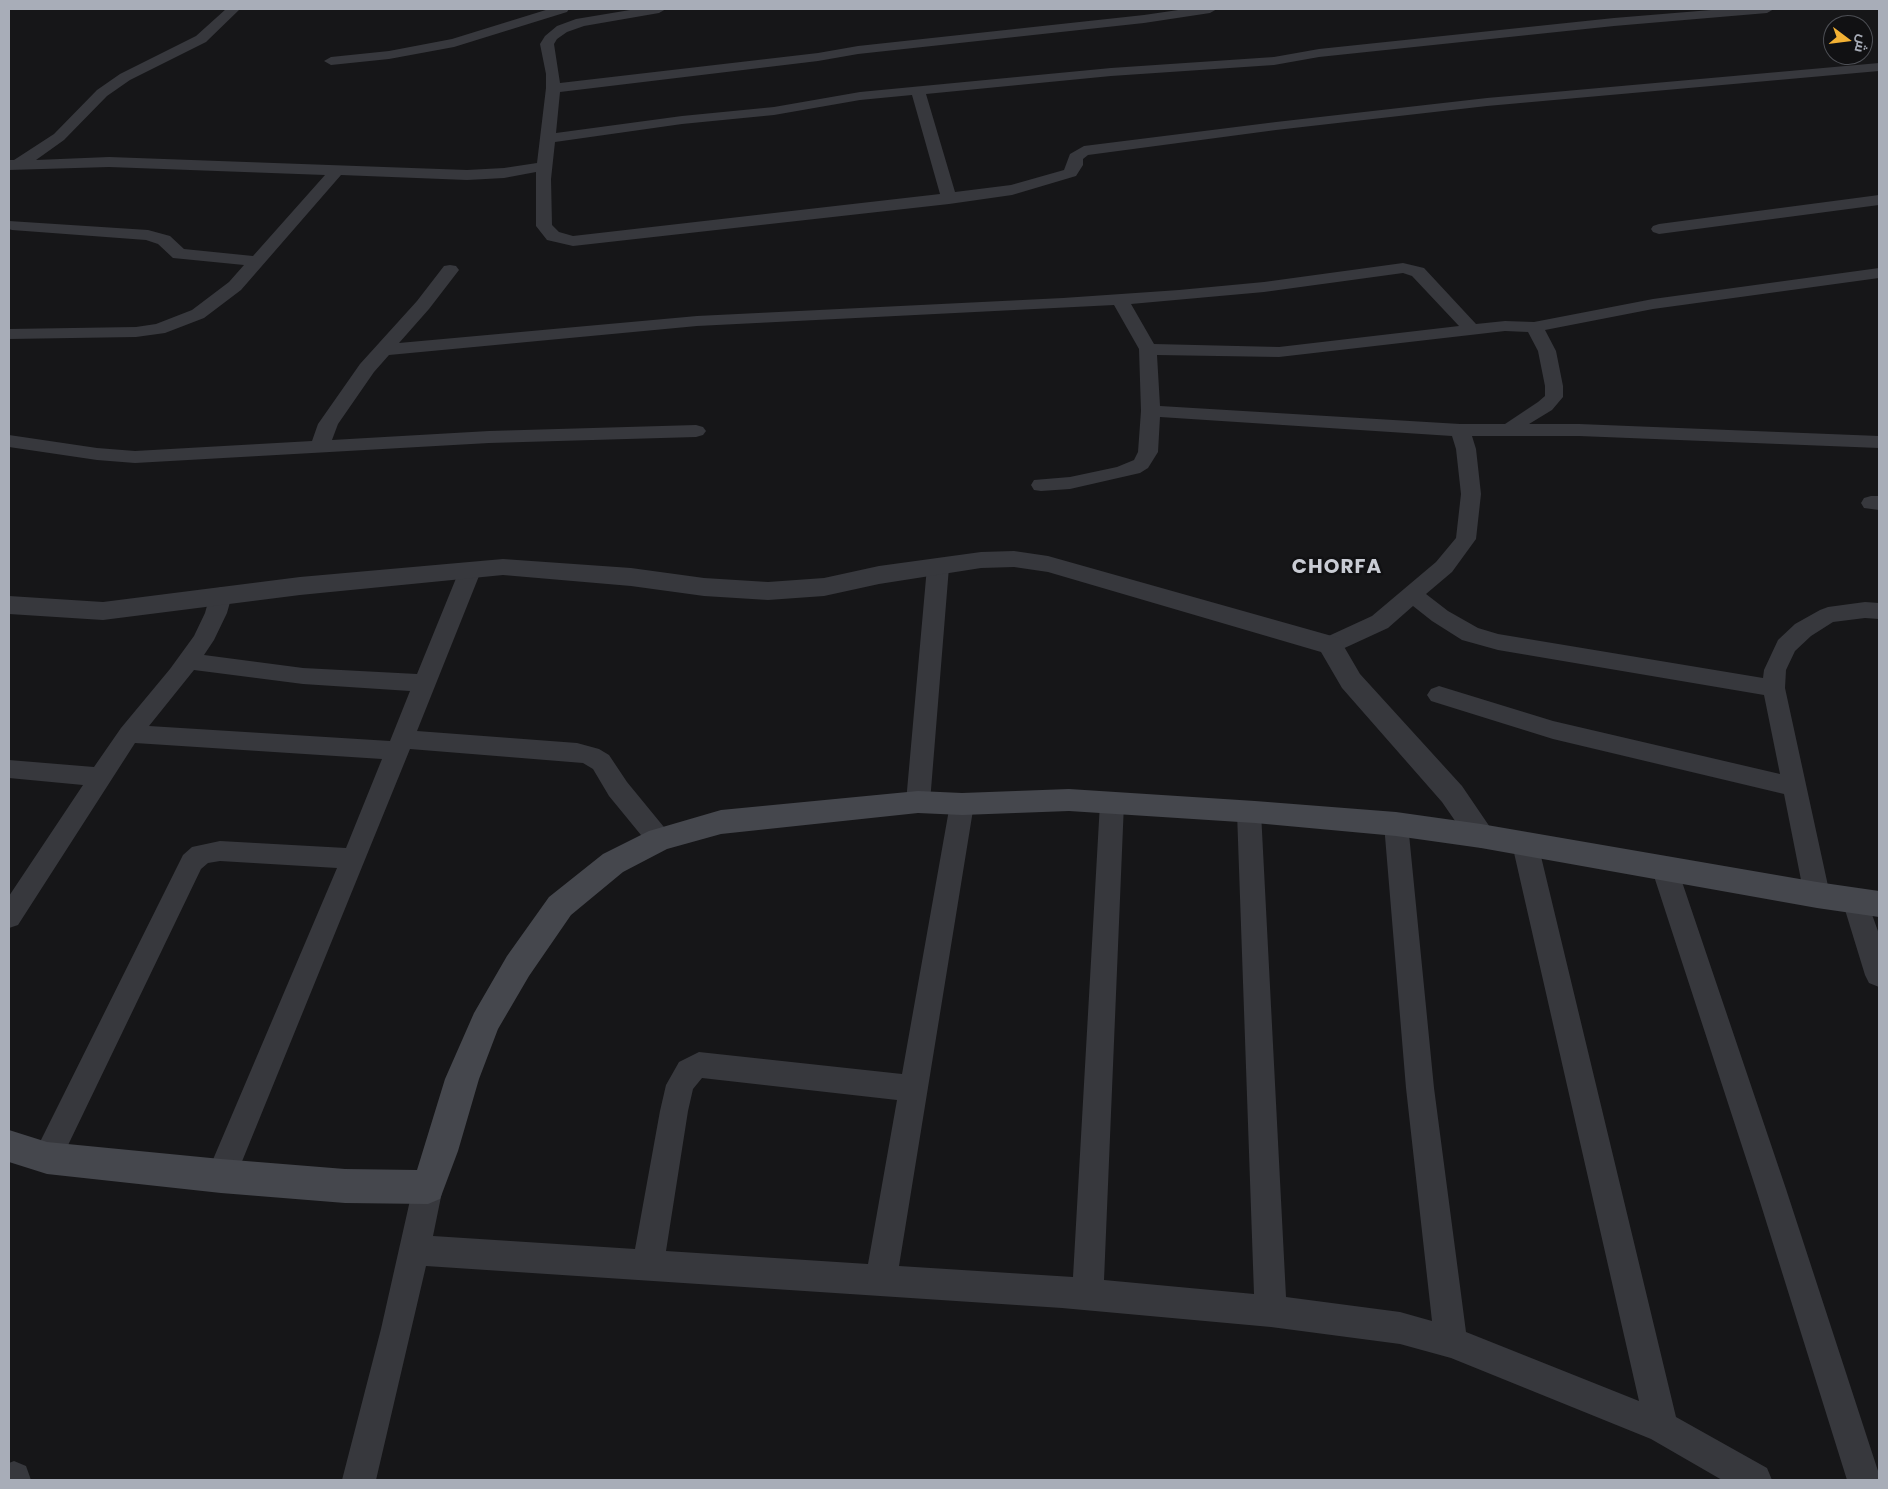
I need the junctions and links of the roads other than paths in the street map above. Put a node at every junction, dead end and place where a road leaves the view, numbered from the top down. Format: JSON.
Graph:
{"nodes":[{"id":1,"x":233,"y":9,"type":"edge"},
{"id":2,"x":562,"y":9,"type":"edge"},
{"id":3,"x":659,"y":9,"type":"edge"},
{"id":4,"x":1210,"y":9,"type":"edge"},
{"id":5,"x":1767,"y":9,"type":"edge"},
{"id":6,"x":536,"y":18,"type":"junction"},
{"id":7,"x":562,"y":28,"type":"junction"},
{"id":8,"x":331,"y":61,"type":"dead end"},
{"id":9,"x":1879,"y":67,"type":"edge"},
{"id":10,"x":553,"y":88,"type":"junction"},
{"id":11,"x":918,"y":92,"type":"junction"},
{"id":12,"x":549,"y":138,"type":"junction"},
{"id":13,"x":13,"y":165,"type":"edge"},
{"id":14,"x":544,"y":166,"type":"junction"},
{"id":15,"x":337,"y":170,"type":"junction"},
{"id":16,"x":949,"y":199,"type":"junction"},
{"id":17,"x":1879,"y":200,"type":"edge"},
{"id":18,"x":12,"y":225,"type":"dead end"},
{"id":19,"x":1659,"y":228,"type":"dead end"},
{"id":20,"x":257,"y":261,"type":"junction"},
{"id":21,"x":450,"y":270,"type":"dead end"},
{"id":22,"x":1879,"y":273,"type":"edge"},
{"id":23,"x":1120,"y":299,"type":"junction"},
{"id":24,"x":1534,"y":326,"type":"junction"},
{"id":25,"x":1472,"y":330,"type":"junction"},
{"id":26,"x":9,"y":334,"type":"edge"},
{"id":27,"x":1148,"y":349,"type":"junction"},
{"id":28,"x":384,"y":350,"type":"junction"},
{"id":29,"x":1151,"y":411,"type":"junction"},
{"id":30,"x":1510,"y":429,"type":"junction"},
{"id":31,"x":1460,"y":430,"type":"junction"},
{"id":32,"x":696,"y":431,"type":"dead end"},
{"id":33,"x":9,"y":441,"type":"edge"},
{"id":34,"x":1879,"y":442,"type":"edge"},
{"id":35,"x":320,"y":447,"type":"junction"},
{"id":36,"x":1041,"y":485,"type":"dead end"},
{"id":37,"x":938,"y":567,"type":"junction"},
{"id":38,"x":470,"y":571,"type":"junction"},
{"id":39,"x":1412,"y":594,"type":"junction"},
{"id":40,"x":221,"y":595,"type":"junction"},
{"id":41,"x":9,"y":605,"type":"edge"},
{"id":42,"x":1879,"y":611,"type":"edge"},
{"id":43,"x":1330,"y":645,"type":"junction"},
{"id":44,"x":188,"y":661,"type":"junction"},
{"id":45,"x":424,"y":683,"type":"junction"},
{"id":46,"x":1774,"y":688,"type":"junction"},
{"id":47,"x":1439,"y":694,"type":"dead end"},
{"id":48,"x":129,"y":734,"type":"junction"},
{"id":49,"x":399,"y":745,"type":"junction"},
{"id":50,"x":9,"y":769,"type":"edge"},
{"id":51,"x":101,"y":777,"type":"junction"},
{"id":52,"x":1794,"y":787,"type":"junction"},
{"id":53,"x":918,"y":802,"type":"junction"},
{"id":54,"x":1112,"y":803,"type":"junction"},
{"id":55,"x":962,"y":804,"type":"junction"},
{"id":56,"x":1249,"y":812,"type":"junction"},
{"id":57,"x":1396,"y":824,"type":"junction"},
{"id":58,"x":1480,"y":836,"type":"junction"},
{"id":59,"x":659,"y":839,"type":"junction"},
{"id":60,"x":1525,"y":844,"type":"junction"},
{"id":61,"x":354,"y":859,"type":"junction"},
{"id":62,"x":1664,"y":867,"type":"junction"},
{"id":63,"x":1817,"y":895,"type":"junction"},
{"id":64,"x":1867,"y":902,"type":"edge"},
{"id":65,"x":9,"y":917,"type":"edge"},
{"id":66,"x":1879,"y":975,"type":"edge"},
{"id":67,"x":914,"y":1088,"type":"junction"},
{"id":68,"x":9,"y":1146,"type":"edge"},
{"id":69,"x":47,"y":1158,"type":"junction"},
{"id":70,"x":221,"y":1176,"type":"junction"},
{"id":71,"x":428,"y":1187,"type":"junction"},
{"id":72,"x":414,"y":1250,"type":"junction"},
{"id":73,"x":648,"y":1264,"type":"junction"},
{"id":74,"x":881,"y":1279,"type":"junction"},
{"id":75,"x":1088,"y":1294,"type":"junction"},
{"id":76,"x":1271,"y":1311,"type":"junction"},
{"id":77,"x":1451,"y":1342,"type":"junction"},
{"id":78,"x":1662,"y":1427,"type":"junction"},
{"id":79,"x":1744,"y":1477,"type":"edge"},
{"id":80,"x":359,"y":1480,"type":"edge"},
{"id":81,"x":1864,"y":1480,"type":"edge"}],
"edges":[{"from":1,"to":13,"type":"street"},
{"from":2,"to":6,"type":"street"},
{"from":3,"to":7,"type":"street"},
{"from":4,"to":10,"type":"street"},
{"from":5,"to":11,"type":"street"},
{"from":6,"to":7,"type":"street"},
{"from":6,"to":8,"type":"street"},
{"from":7,"to":10,"type":"street"},
{"from":9,"to":16,"type":"street"},
{"from":10,"to":12,"type":"street"},
{"from":11,"to":12,"type":"street"},
{"from":11,"to":16,"type":"street"},
{"from":12,"to":14,"type":"street"},
{"from":13,"to":15,"type":"street"},
{"from":14,"to":15,"type":"street"},
{"from":14,"to":16,"type":"street"},
{"from":15,"to":20,"type":"street"},
{"from":17,"to":19,"type":"street"},
{"from":18,"to":20,"type":"street"},
{"from":20,"to":26,"type":"street"},
{"from":21,"to":28,"type":"street"},
{"from":22,"to":24,"type":"street"},
{"from":23,"to":25,"type":"street"},
{"from":23,"to":27,"type":"street"},
{"from":23,"to":28,"type":"street"},
{"from":24,"to":25,"type":"street"},
{"from":24,"to":30,"type":"street"},
{"from":25,"to":27,"type":"street"},
{"from":27,"to":29,"type":"street"},
{"from":28,"to":35,"type":"street"},
{"from":29,"to":31,"type":"street"},
{"from":29,"to":36,"type":"street"},
{"from":30,"to":31,"type":"street"},
{"from":30,"to":34,"type":"street"},
{"from":31,"to":39,"type":"street"},
{"from":32,"to":35,"type":"street"},
{"from":33,"to":35,"type":"street"},
{"from":37,"to":38,"type":"street"},
{"from":37,"to":43,"type":"street"},
{"from":37,"to":53,"type":"street"},
{"from":38,"to":40,"type":"street"},
{"from":38,"to":45,"type":"street"},
{"from":39,"to":43,"type":"street"},
{"from":39,"to":46,"type":"street"},
{"from":40,"to":41,"type":"street"},
{"from":40,"to":44,"type":"street"},
{"from":42,"to":46,"type":"street"},
{"from":43,"to":58,"type":"street"},
{"from":44,"to":45,"type":"street"},
{"from":44,"to":48,"type":"street"},
{"from":45,"to":49,"type":"street"},
{"from":46,"to":52,"type":"street"},
{"from":47,"to":52,"type":"street"},
{"from":48,"to":49,"type":"street"},
{"from":48,"to":51,"type":"street"},
{"from":49,"to":59,"type":"street"},
{"from":49,"to":61,"type":"street"},
{"from":50,"to":51,"type":"street"},
{"from":51,"to":65,"type":"street"},
{"from":52,"to":63,"type":"street"},
{"from":53,"to":55,"type":"main road"},
{"from":53,"to":59,"type":"main road"},
{"from":54,"to":55,"type":"main road"},
{"from":54,"to":56,"type":"main road"},
{"from":54,"to":75,"type":"street"},
{"from":55,"to":67,"type":"street"},
{"from":56,"to":57,"type":"main road"},
{"from":56,"to":76,"type":"street"},
{"from":57,"to":58,"type":"main road"},
{"from":57,"to":77,"type":"street"},
{"from":58,"to":60,"type":"main road"},
{"from":59,"to":71,"type":"main road"},
{"from":60,"to":62,"type":"main road"},
{"from":60,"to":78,"type":"street"},
{"from":61,"to":69,"type":"street"},
{"from":61,"to":70,"type":"street"},
{"from":62,"to":63,"type":"main road"},
{"from":62,"to":81,"type":"street"},
{"from":63,"to":64,"type":"main road"},
{"from":64,"to":66,"type":"street"},
{"from":67,"to":73,"type":"street"},
{"from":67,"to":74,"type":"street"},
{"from":68,"to":69,"type":"main road"},
{"from":69,"to":70,"type":"main road"},
{"from":70,"to":71,"type":"main road"},
{"from":71,"to":72,"type":"street"},
{"from":72,"to":73,"type":"street"},
{"from":72,"to":80,"type":"street"},
{"from":73,"to":74,"type":"street"},
{"from":74,"to":75,"type":"street"},
{"from":75,"to":76,"type":"street"},
{"from":76,"to":77,"type":"street"},
{"from":77,"to":78,"type":"street"},
{"from":78,"to":79,"type":"street"}]}
